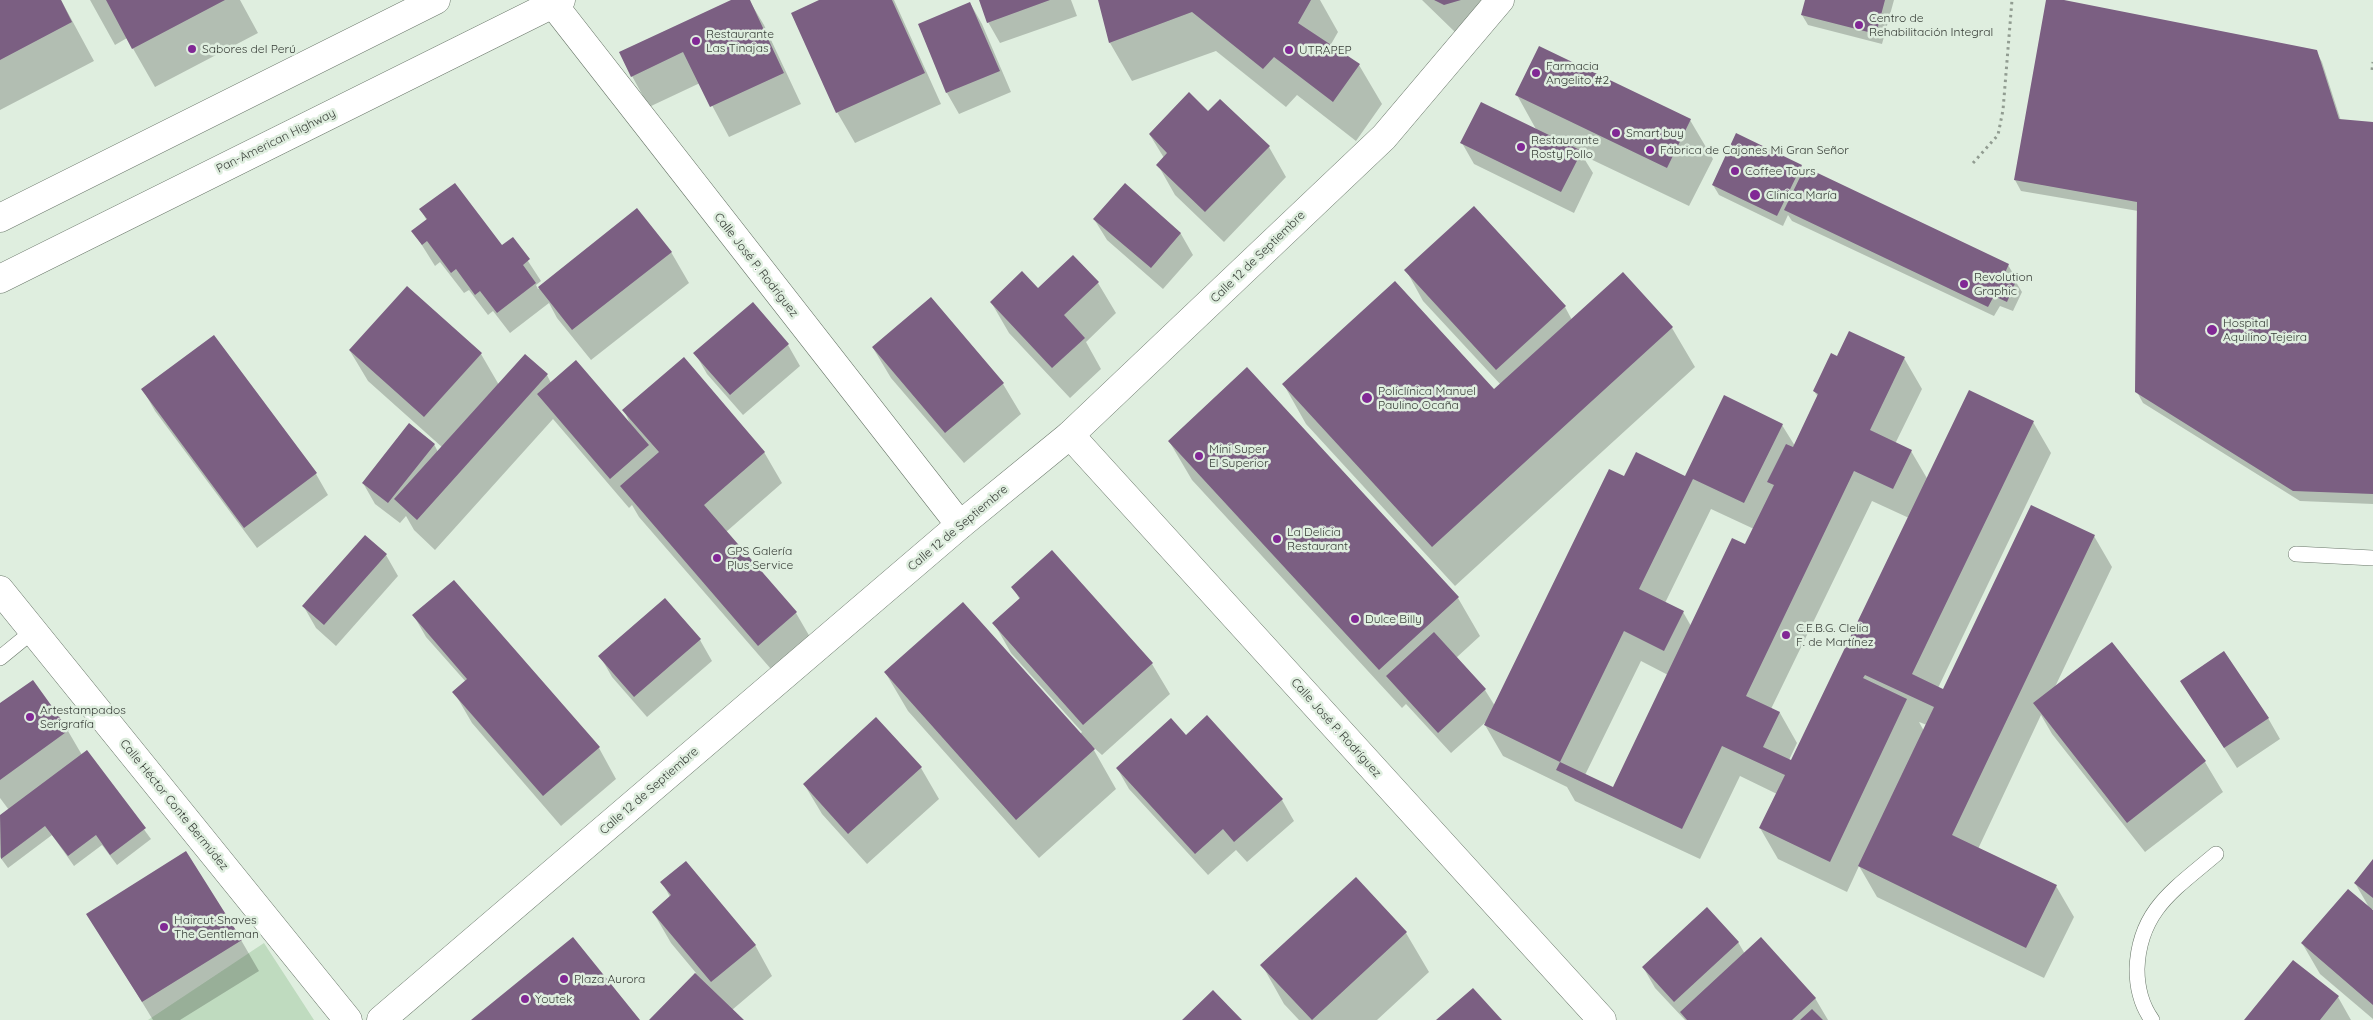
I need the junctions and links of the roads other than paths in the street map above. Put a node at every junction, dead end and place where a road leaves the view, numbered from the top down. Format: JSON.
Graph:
{"nodes":[{"id":1,"x":436,"y":0,"type":"edge"},
{"id":2,"x":1500,"y":0,"type":"edge"},
{"id":3,"x":555,"y":1,"type":"edge"},
{"id":4,"x":0,"y":218,"type":"edge"},
{"id":5,"x":0,"y":279,"type":"edge"},
{"id":6,"x":1070,"y":435,"type":"junction"},
{"id":7,"x":960,"y":525,"type":"junction"},
{"id":8,"x":2296,"y":554,"type":"dead end"},
{"id":9,"x":2373,"y":558,"type":"edge"},
{"id":10,"x":0,"y":590,"type":"edge"},
{"id":11,"x":33,"y":630,"type":"junction"},
{"id":12,"x":0,"y":658,"type":"edge"},
{"id":13,"x":2216,"y":854,"type":"dead end"},
{"id":14,"x":348,"y":1020,"type":"edge"},
{"id":15,"x":381,"y":1020,"type":"edge"},
{"id":16,"x":1602,"y":1020,"type":"edge"},
{"id":17,"x":2152,"y":1020,"type":"edge"}],
"edges":[{"from":1,"to":4,"type":"main road"},
{"from":2,"to":6,"type":"main road","name":"Calle 12 de Septiembre"},
{"from":3,"to":5,"type":"main road","name":"Pan-American Highway"},
{"from":3,"to":7,"type":"main road","name":"Calle José P. Rodríguez"},
{"from":6,"to":7,"type":"main road","name":"Calle 12 de Septiembre"},
{"from":6,"to":16,"type":"main road","name":"Calle José P. Rodríguez"},
{"from":7,"to":15,"type":"main road","name":"Calle 12 de Septiembre"},
{"from":8,"to":9,"type":"lane"},
{"from":10,"to":11,"type":"main road","name":"Calle Héctor Conte Bermúdez"},
{"from":11,"to":12,"type":"lane"},
{"from":11,"to":14,"type":"main road","name":"Calle Héctor Conte Bermúdez"},
{"from":13,"to":17,"type":"lane"}]}
